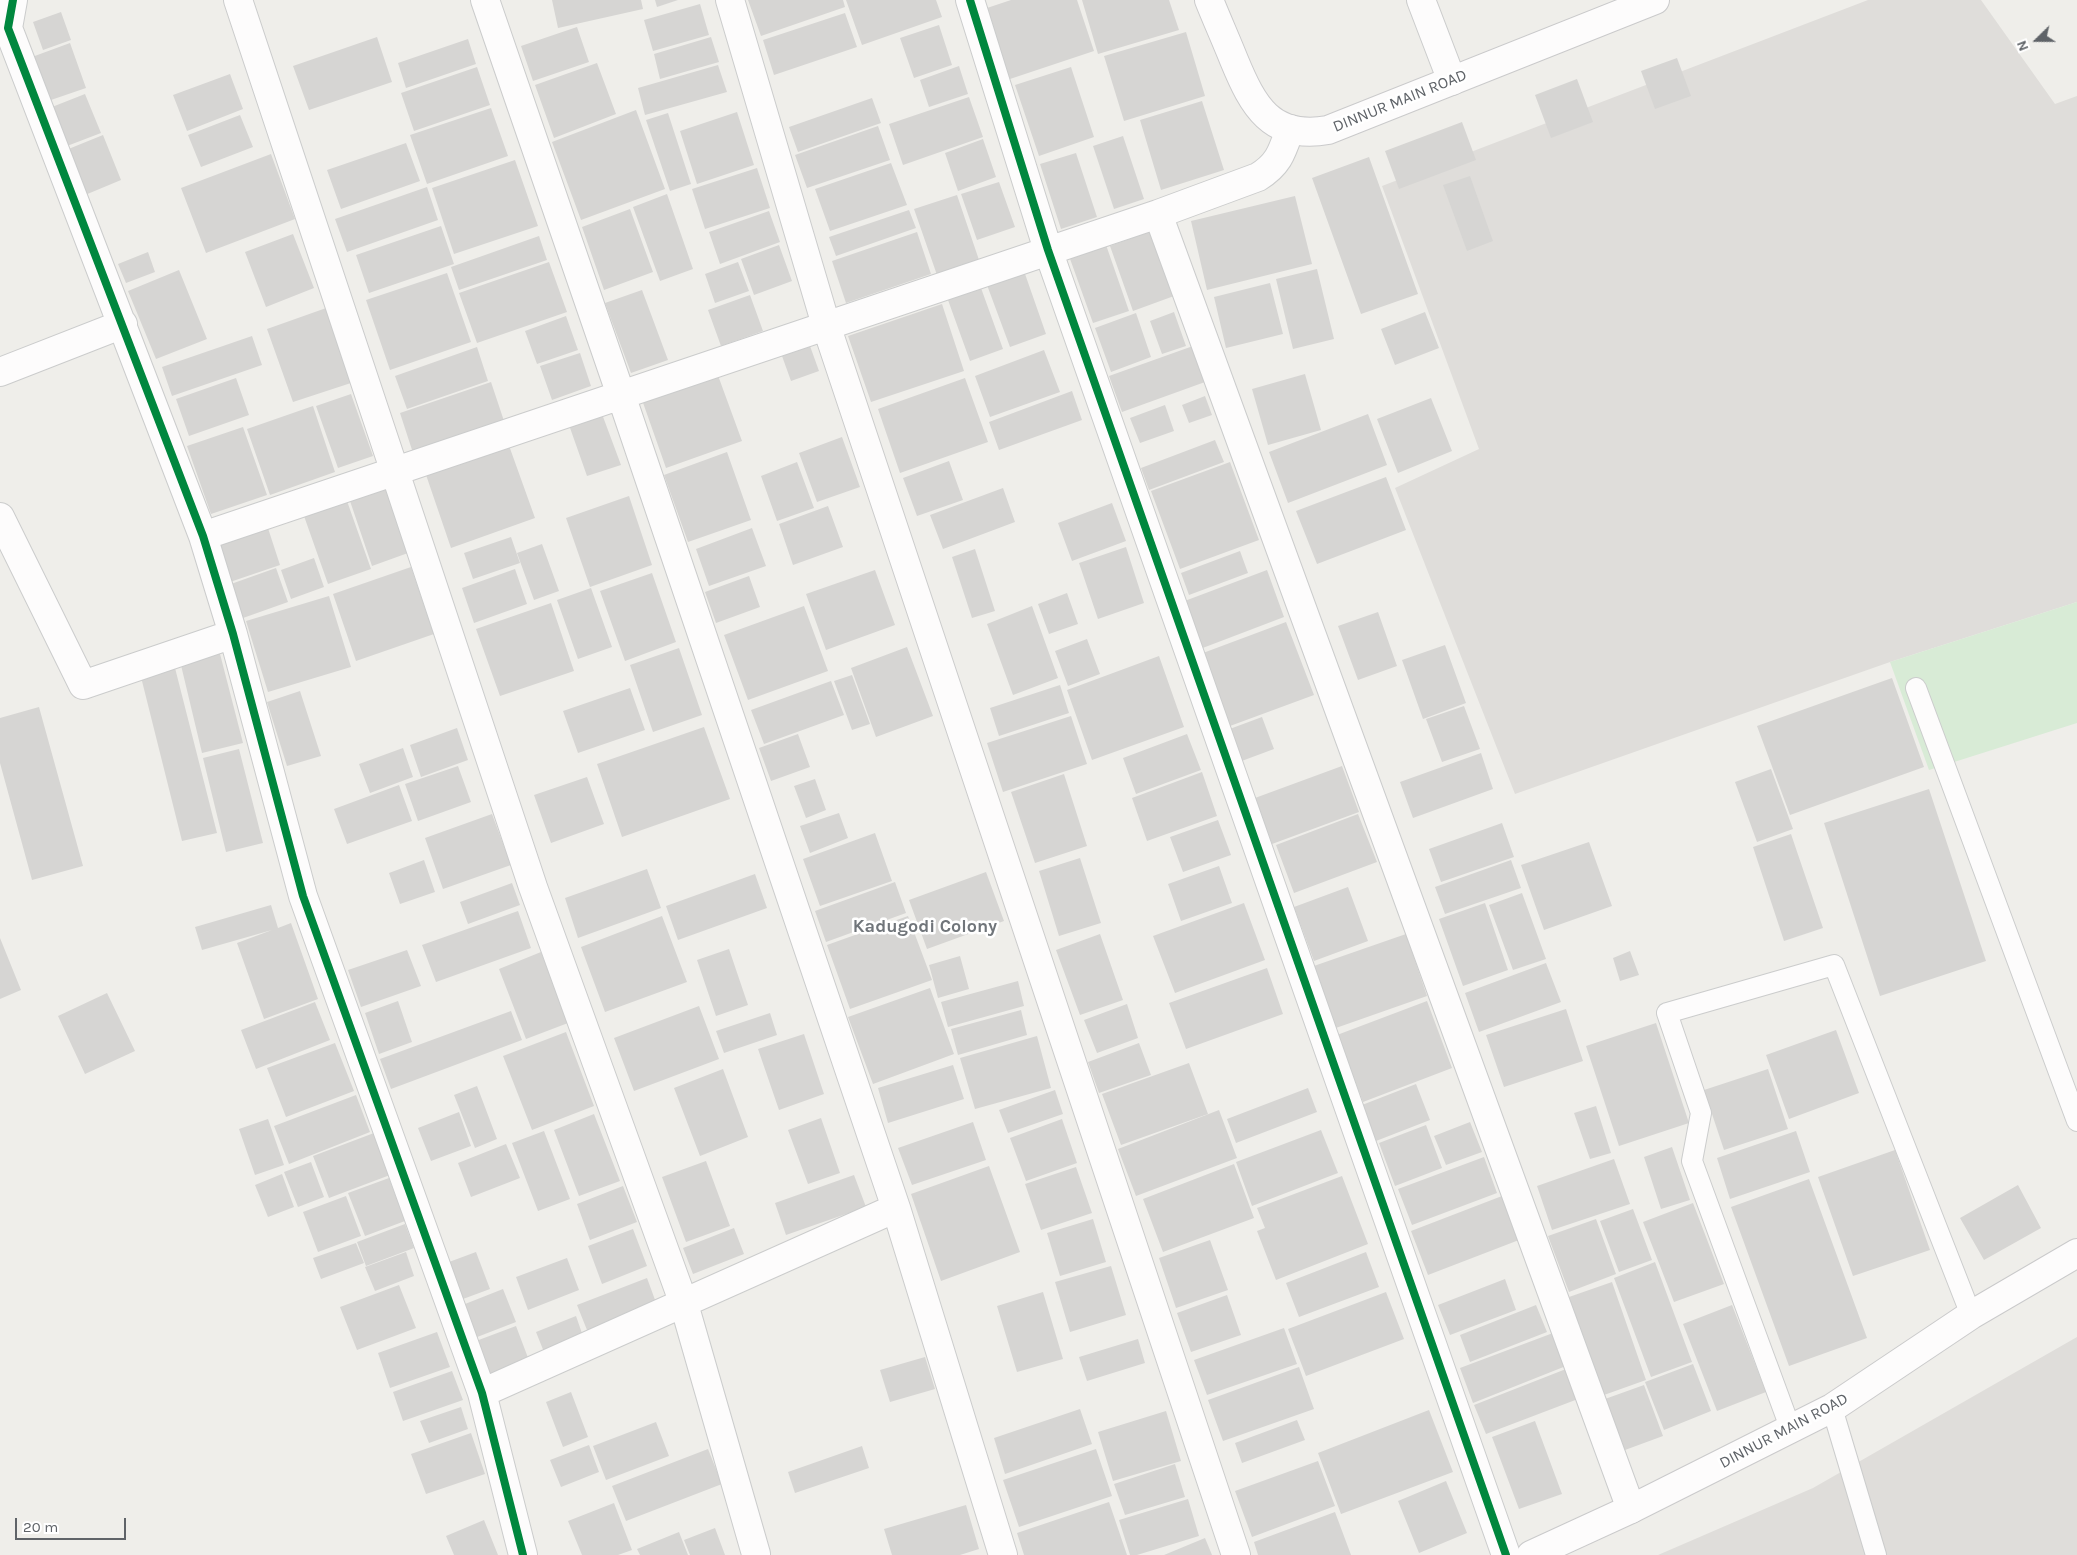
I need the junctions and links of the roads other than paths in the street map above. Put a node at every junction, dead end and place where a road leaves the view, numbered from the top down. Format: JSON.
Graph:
{"nodes":[{"id":1,"x":6,"y":0,"type":"edge"},
{"id":2,"x":14,"y":0,"type":"edge"},
{"id":3,"x":238,"y":0,"type":"edge"},
{"id":4,"x":485,"y":0,"type":"edge"},
{"id":5,"x":730,"y":0,"type":"edge"},
{"id":6,"x":970,"y":0,"type":"edge"},
{"id":7,"x":1209,"y":0,"type":"edge"},
{"id":8,"x":1421,"y":0,"type":"edge"},
{"id":9,"x":1655,"y":0,"type":"edge"},
{"id":10,"x":0,"y":7,"type":"edge"},
{"id":11,"x":1452,"y":81,"type":"junction"},
{"id":12,"x":1290,"y":129,"type":"junction"},
{"id":13,"x":1158,"y":214,"type":"junction"},
{"id":14,"x":1048,"y":250,"type":"junction"},
{"id":15,"x":123,"y":324,"type":"junction"},
{"id":16,"x":826,"y":324,"type":"junction"},
{"id":17,"x":0,"y":372,"type":"edge"},
{"id":18,"x":621,"y":395,"type":"junction"},
{"id":19,"x":394,"y":472,"type":"junction"},
{"id":20,"x":0,"y":517,"type":"edge"},
{"id":21,"x":203,"y":536,"type":"junction"},
{"id":22,"x":233,"y":634,"type":"junction"},
{"id":23,"x":1916,"y":688,"type":"dead end"},
{"id":24,"x":2077,"y":1121,"type":"edge"},
{"id":25,"x":896,"y":1208,"type":"junction"},
{"id":26,"x":2077,"y":1253,"type":"edge"},
{"id":27,"x":684,"y":1304,"type":"junction"},
{"id":28,"x":1971,"y":1315,"type":"junction"},
{"id":29,"x":482,"y":1393,"type":"junction"},
{"id":30,"x":1832,"y":1408,"type":"junction"},
{"id":31,"x":1791,"y":1430,"type":"junction"},
{"id":32,"x":1631,"y":1509,"type":"junction"},
{"id":33,"x":756,"y":1554,"type":"edge"},
{"id":34,"x":524,"y":1555,"type":"edge"},
{"id":35,"x":1003,"y":1555,"type":"edge"},
{"id":36,"x":1236,"y":1555,"type":"edge"},
{"id":37,"x":1506,"y":1555,"type":"edge"},
{"id":38,"x":1531,"y":1555,"type":"edge"},
{"id":39,"x":1876,"y":1555,"type":"edge"}],
"edges":[{"from":1,"to":10,"type":"lane"},
{"from":2,"to":15,"type":"street"},
{"from":3,"to":19,"type":"street"},
{"from":4,"to":18,"type":"street"},
{"from":5,"to":16,"type":"street"},
{"from":6,"to":14,"type":"street"},
{"from":7,"to":12,"type":"street","name":"DINNUR MAIN ROAD"},
{"from":8,"to":11,"type":"street"},
{"from":9,"to":11,"type":"street","name":"DINNUR MAIN ROAD"},
{"from":11,"to":12,"type":"street","name":"DINNUR MAIN ROAD"},
{"from":12,"to":13,"type":"street"},
{"from":13,"to":14,"type":"street"},
{"from":13,"to":32,"type":"street"},
{"from":14,"to":16,"type":"street"},
{"from":14,"to":37,"type":"street"},
{"from":15,"to":17,"type":"street"},
{"from":15,"to":21,"type":"street"},
{"from":16,"to":18,"type":"street"},
{"from":16,"to":36,"type":"street"},
{"from":18,"to":19,"type":"street"},
{"from":18,"to":25,"type":"street"},
{"from":19,"to":21,"type":"street"},
{"from":19,"to":27,"type":"street"},
{"from":20,"to":22,"type":"street"},
{"from":21,"to":22,"type":"street"},
{"from":22,"to":29,"type":"street"},
{"from":23,"to":24,"type":"lane"},
{"from":25,"to":27,"type":"street"},
{"from":25,"to":35,"type":"street"},
{"from":26,"to":28,"type":"street","name":"DINNUR MAIN ROAD"},
{"from":27,"to":29,"type":"street"},
{"from":27,"to":33,"type":"street"},
{"from":28,"to":30,"type":"street","name":"DINNUR MAIN ROAD"},
{"from":28,"to":31,"type":"lane"},
{"from":29,"to":34,"type":"street"},
{"from":30,"to":31,"type":"street","name":"DINNUR MAIN ROAD"},
{"from":30,"to":39,"type":"lane"},
{"from":31,"to":32,"type":"street","name":"DINNUR MAIN ROAD"},
{"from":32,"to":38,"type":"street","name":"DINNUR MAIN ROAD"}]}
